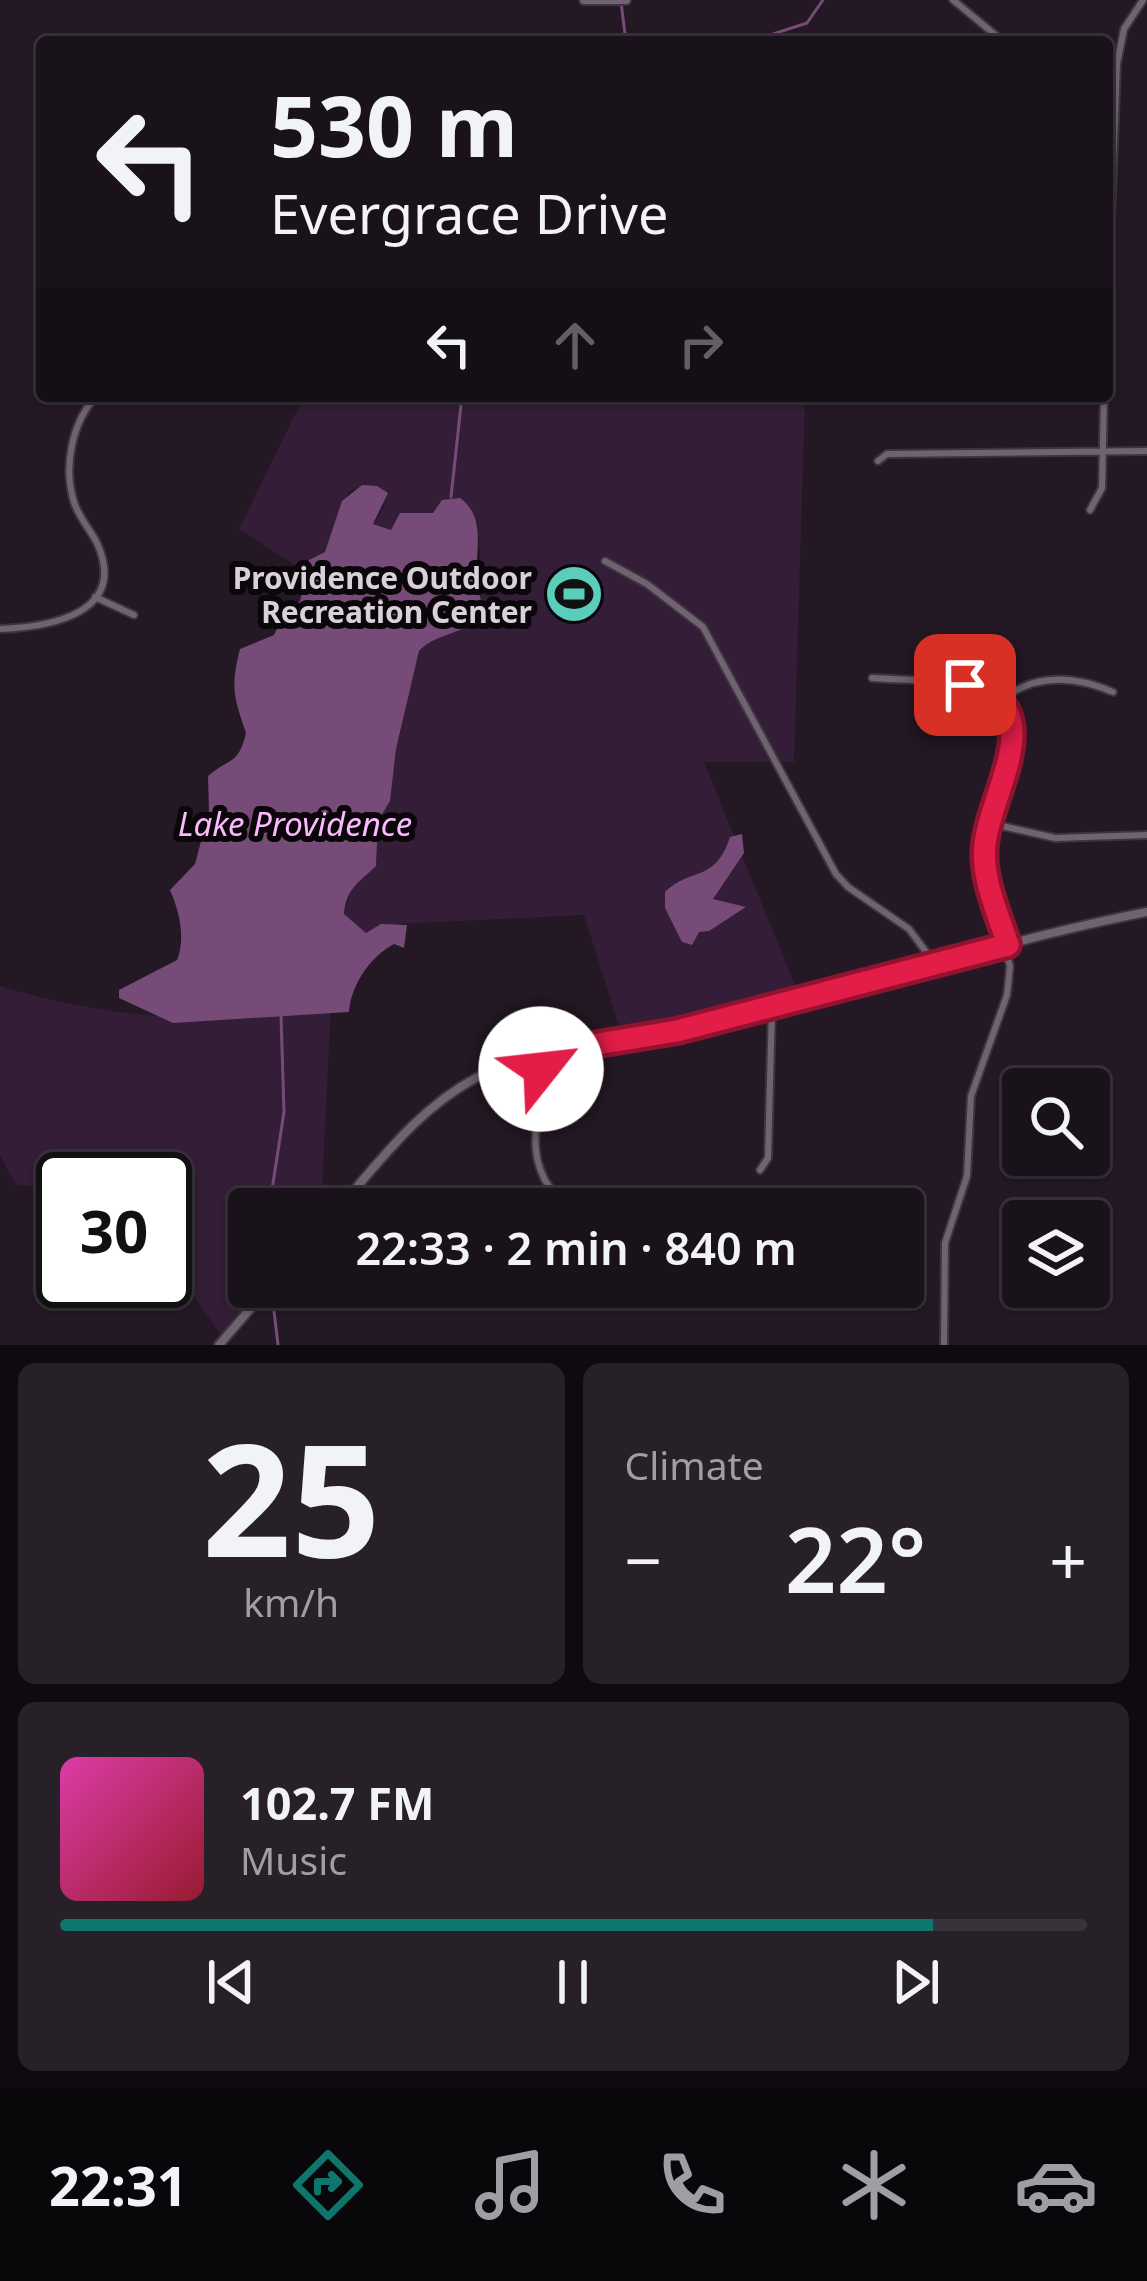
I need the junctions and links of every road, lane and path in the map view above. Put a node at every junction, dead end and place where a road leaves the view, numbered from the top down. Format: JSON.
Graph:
{"nodes":[{"id":1,"x":584,"y":0,"type":"edge"},
{"id":2,"x":626,"y":0,"type":"edge"},
{"id":3,"x":953,"y":0,"type":"edge"},
{"id":4,"x":1143,"y":0,"type":"edge"},
{"id":5,"x":964,"y":3,"type":"edge"},
{"id":6,"x":998,"y":36,"type":"edge"},
{"id":7,"x":1113,"y":75,"type":"edge"},
{"id":8,"x":92,"y":402,"type":"edge"},
{"id":9,"x":1104,"y":402,"type":"edge"},
{"id":10,"x":1102,"y":449,"type":"junction"},
{"id":11,"x":1147,"y":451,"type":"edge"},
{"id":12,"x":878,"y":461,"type":"dead end"},
{"id":13,"x":1090,"y":510,"type":"dead end"},
{"id":14,"x":605,"y":560,"type":"dead end"},
{"id":15,"x":94,"y":597,"type":"junction"},
{"id":16,"x":134,"y":615,"type":"dead end"},
{"id":17,"x":0,"y":629,"type":"edge"},
{"id":18,"x":872,"y":678,"type":"dead end"},
{"id":19,"x":1113,"y":692,"type":"dead end"},
{"id":20,"x":998,"y":703,"type":"junction"},
{"id":21,"x":989,"y":824,"type":"junction"},
{"id":22,"x":1147,"y":836,"type":"edge"},
{"id":23,"x":1147,"y":912,"type":"edge"},
{"id":24,"x":1006,"y":945,"type":"junction"},
{"id":25,"x":935,"y":964,"type":"junction"},
{"id":26,"x":772,"y":1006,"type":"junction"},
{"id":27,"x":537,"y":1054,"type":"junction"},
{"id":28,"x":760,"y":1170,"type":"dead end"},
{"id":29,"x":358,"y":1188,"type":"edge"},
{"id":30,"x":550,"y":1188,"type":"edge"},
{"id":31,"x":251,"y":1308,"type":"edge"},
{"id":32,"x":218,"y":1345,"type":"edge"},
{"id":33,"x":944,"y":1345,"type":"edge"}],
"edges":[{"from":1,"to":2,"type":"street"},
{"from":3,"to":5,"type":"street"},
{"from":4,"to":7,"type":"street"},
{"from":5,"to":6,"type":"street"},
{"from":8,"to":15,"type":"street"},
{"from":9,"to":10,"type":"street"},
{"from":10,"to":11,"type":"street"},
{"from":10,"to":12,"type":"street"},
{"from":10,"to":13,"type":"street"},
{"from":14,"to":25,"type":"street"},
{"from":15,"to":16,"type":"street"},
{"from":15,"to":17,"type":"street"},
{"from":18,"to":20,"type":"street"},
{"from":19,"to":20,"type":"street"},
{"from":20,"to":21,"type":"street"},
{"from":21,"to":22,"type":"street"},
{"from":21,"to":24,"type":"street"},
{"from":23,"to":24,"type":"street"},
{"from":24,"to":25,"type":"street"},
{"from":24,"to":33,"type":"street"},
{"from":25,"to":26,"type":"street"},
{"from":26,"to":27,"type":"street"},
{"from":26,"to":28,"type":"street"},
{"from":27,"to":29,"type":"street"},
{"from":27,"to":30,"type":"street"},
{"from":31,"to":32,"type":"street"}]}
